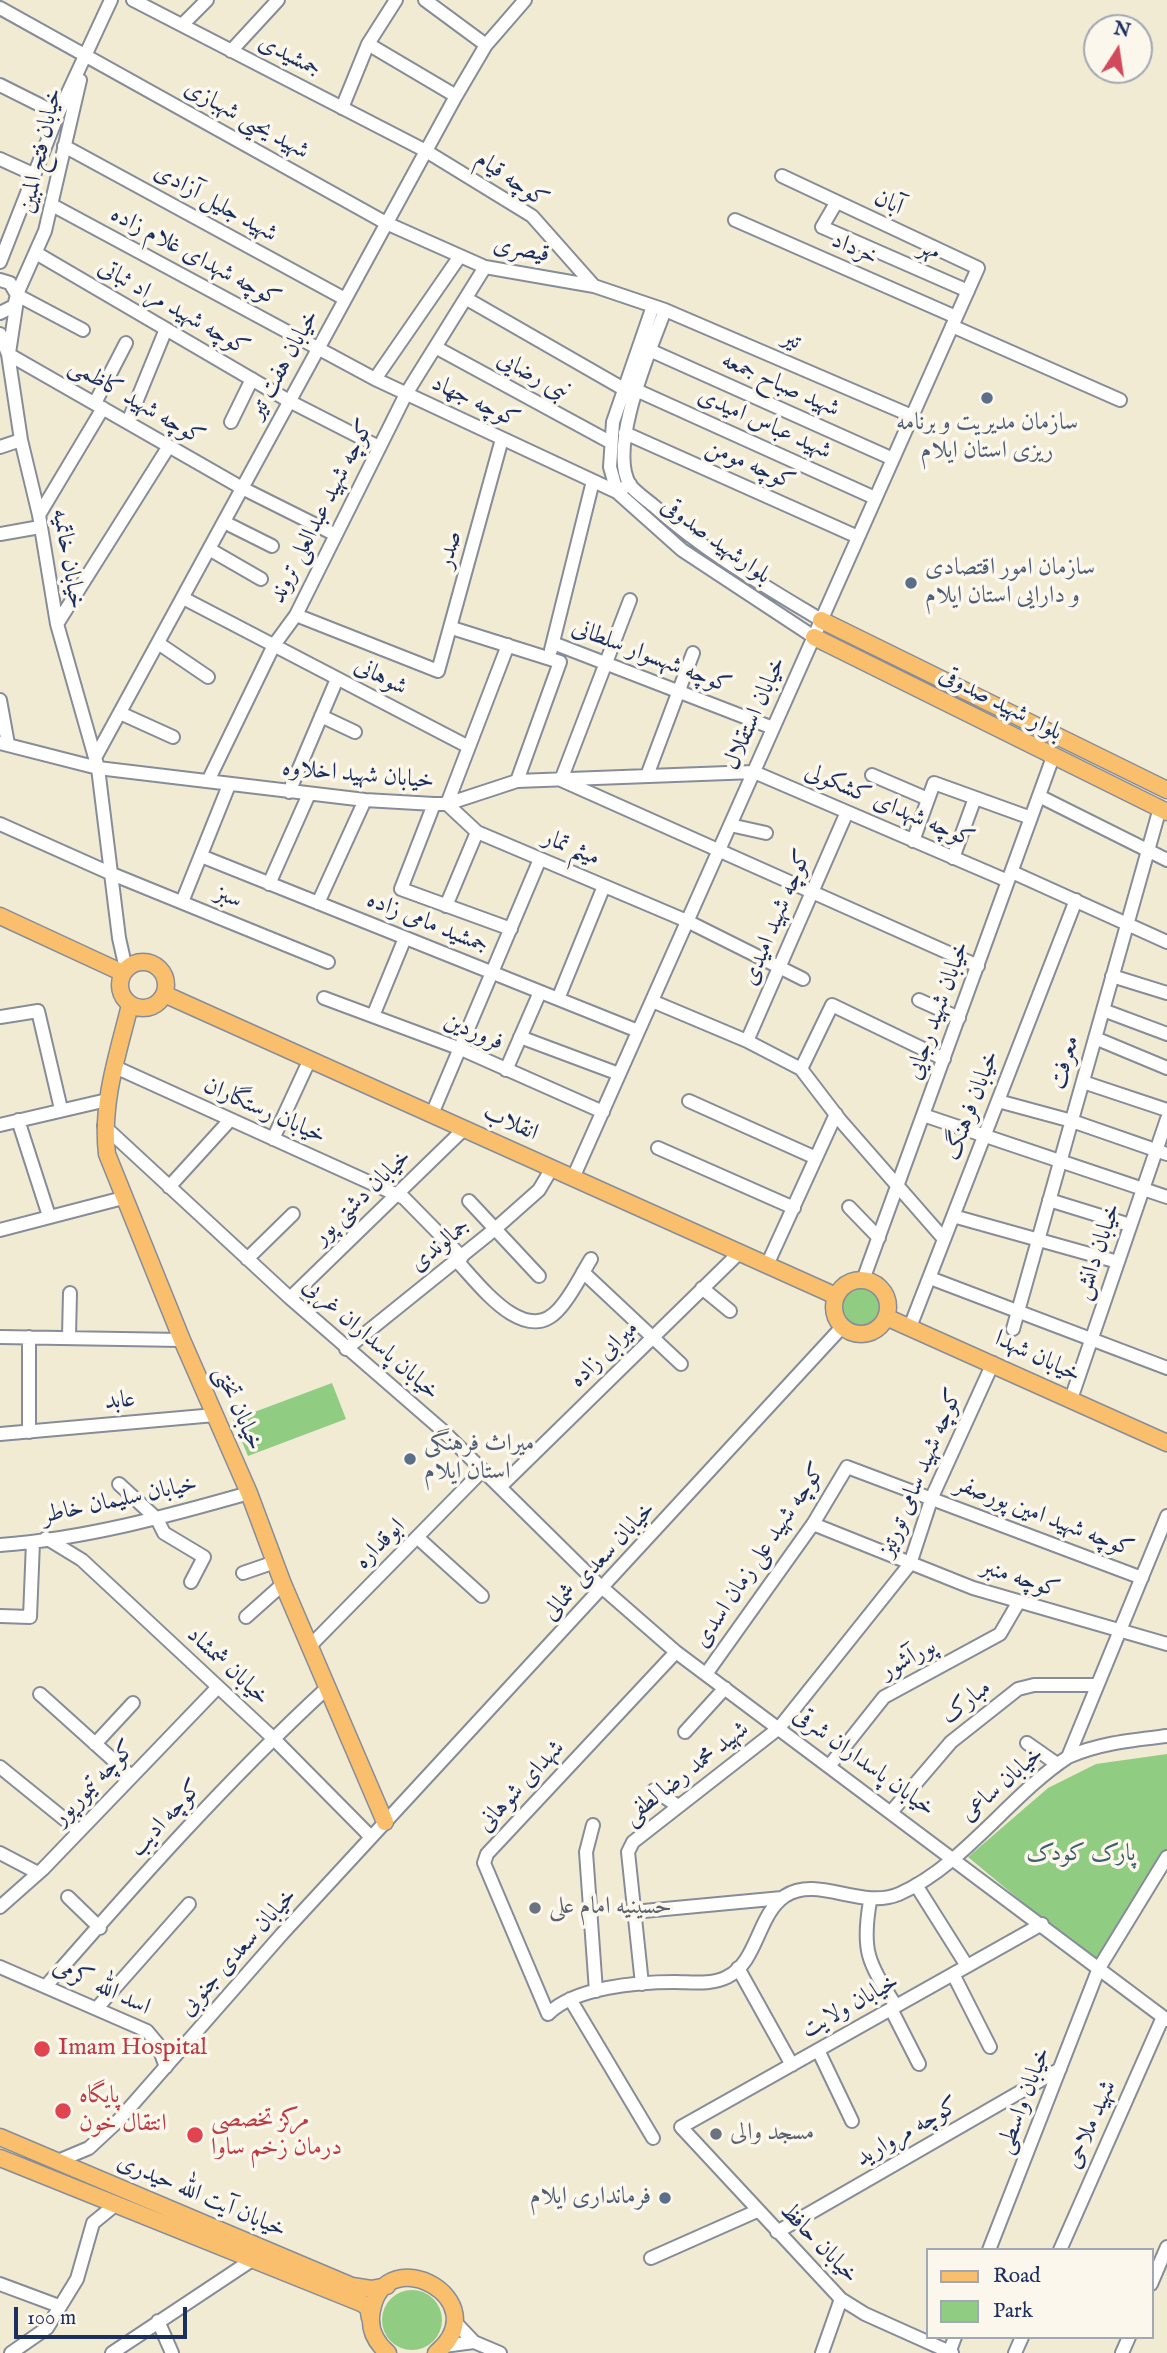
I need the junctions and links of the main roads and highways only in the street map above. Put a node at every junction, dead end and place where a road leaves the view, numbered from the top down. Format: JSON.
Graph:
{"nodes":[{"id":1,"x":821,"y":620,"type":"road end"},
{"id":2,"x":814,"y":637,"type":"road end"},
{"id":3,"x":1167,"y":790,"type":"edge"},
{"id":4,"x":1163,"y":810,"type":"edge"},
{"id":5,"x":0,"y":916,"type":"edge"},
{"id":6,"x":125,"y":971,"type":"junction"},
{"id":7,"x":164,"y":994,"type":"junction"},
{"id":8,"x":130,"y":1004,"type":"junction"},
{"id":9,"x":836,"y":1296,"type":"junction"},
{"id":10,"x":886,"y":1317,"type":"junction"},
{"id":11,"x":1167,"y":1443,"type":"edge"},
{"id":12,"x":385,"y":1822,"type":"road end"},
{"id":13,"x":0,"y":2137,"type":"edge"},
{"id":14,"x":0,"y":2158,"type":"edge"},
{"id":15,"x":387,"y":2286,"type":"junction"},
{"id":16,"x":342,"y":2289,"type":"junction"},
{"id":17,"x":370,"y":2318,"type":"junction"},
{"id":18,"x":440,"y":2350,"type":"edge"},
{"id":19,"x":384,"y":2351,"type":"edge"}],
"edges":[{"from":1,"to":3,"type":"main road","name":"بلوار شهید صدوقی"},
{"from":2,"to":4,"type":"main road","name":"بلوار شهید صدوقی"},
{"from":5,"to":6,"type":"main road"},
{"from":6,"to":7,"type":"main road"},
{"from":6,"to":8,"type":"main road"},
{"from":7,"to":8,"type":"main road"},
{"from":7,"to":9,"type":"main road","name":"انقلاب"},
{"from":8,"to":12,"type":"main road","name":"خیابان تختی"},
{"from":9,"to":10,"type":"main road"},
{"from":9,"to":10,"type":"main road"},
{"from":10,"to":11,"type":"main road","name":"خیابان شهدا"},
{"from":13,"to":16,"type":"main road","name":"خیابان آیت الله حیدری"},
{"from":14,"to":16,"type":"main road","name":"خیابان آیت الله حیدری"},
{"from":15,"to":16,"type":"main road","name":"خیابان آیت الله حیدری"},
{"from":15,"to":17,"type":"main road"},
{"from":15,"to":18,"type":"main road","name":"خیابان آیت الله حیدری"},
{"from":16,"to":17,"type":"main road","name":"خیابان آیت الله حیدری"},
{"from":17,"to":19,"type":"main road"}]}
